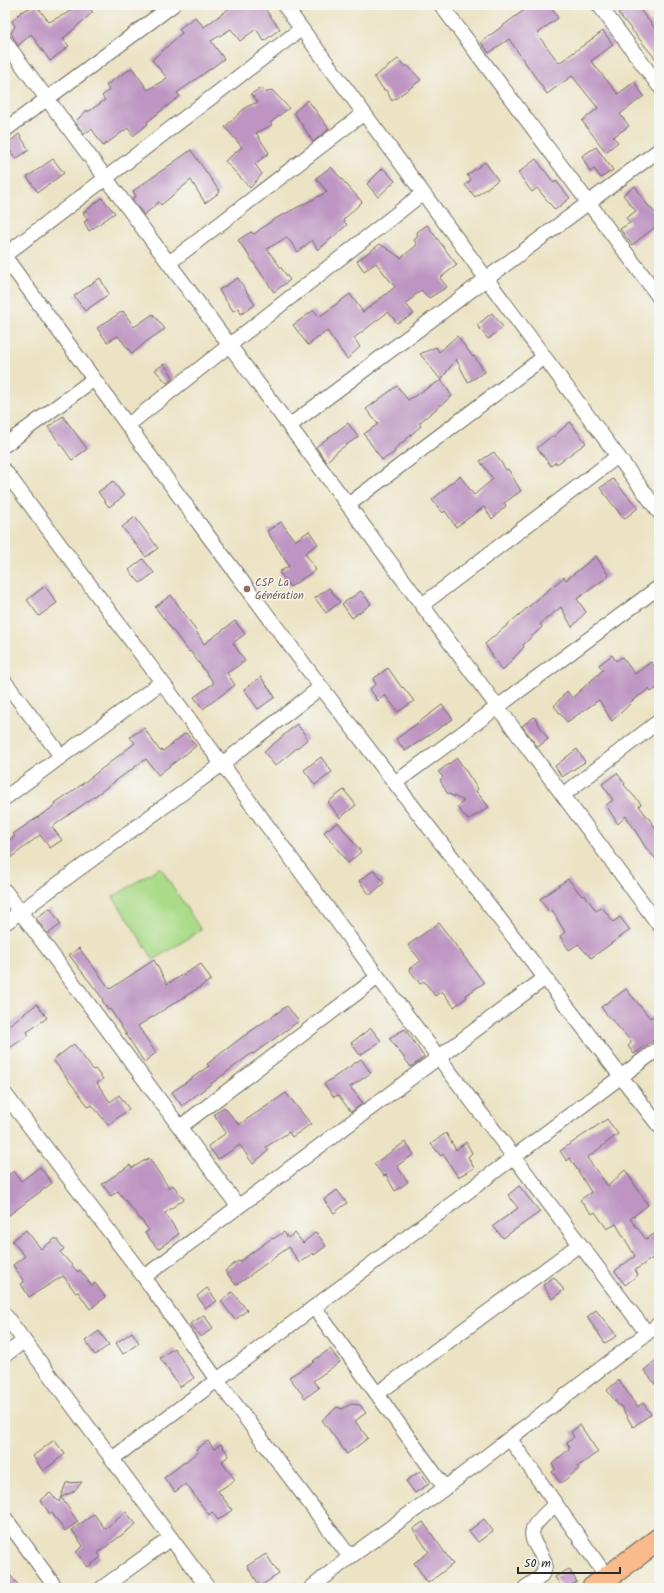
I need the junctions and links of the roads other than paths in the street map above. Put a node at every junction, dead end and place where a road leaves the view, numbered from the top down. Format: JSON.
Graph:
{"nodes":[{"id":1,"x":172,"y":5,"type":"edge"},
{"id":2,"x":284,"y":5,"type":"edge"},
{"id":3,"x":442,"y":5,"type":"edge"},
{"id":4,"x":599,"y":5,"type":"edge"},
{"id":5,"x":301,"y":29,"type":"junction"},
{"id":6,"x":5,"y":42,"type":"edge"},
{"id":7,"x":659,"y":86,"type":"edge"},
{"id":8,"x":47,"y":99,"type":"junction"},
{"id":9,"x":364,"y":114,"type":"junction"},
{"id":10,"x":5,"y":130,"type":"edge"},
{"id":11,"x":659,"y":150,"type":"edge"},
{"id":12,"x":106,"y":178,"type":"junction"},
{"id":13,"x":423,"y":193,"type":"junction"},
{"id":14,"x":588,"y":203,"type":"junction"},
{"id":15,"x":6,"y":262,"type":"edge"},
{"id":16,"x":169,"y":263,"type":"junction"},
{"id":17,"x":486,"y":279,"type":"junction"},
{"id":18,"x":659,"y":297,"type":"edge"},
{"id":19,"x":230,"y":345,"type":"junction"},
{"id":20,"x":544,"y":357,"type":"junction"},
{"id":21,"x":94,"y":379,"type":"junction"},
{"id":22,"x":128,"y":426,"type":"junction"},
{"id":23,"x":290,"y":426,"type":"junction"},
{"id":24,"x":6,"y":442,"type":"edge"},
{"id":25,"x":618,"y":456,"type":"junction"},
{"id":26,"x":5,"y":471,"type":"edge"},
{"id":27,"x":348,"y":506,"type":"junction"},
{"id":28,"x":659,"y":512,"type":"edge"},
{"id":29,"x":659,"y":587,"type":"edge"},
{"id":30,"x":422,"y":605,"type":"junction"},
{"id":31,"x":5,"y":682,"type":"edge"},
{"id":32,"x":162,"y":682,"type":"junction"},
{"id":33,"x":321,"y":687,"type":"junction"},
{"id":34,"x":497,"y":707,"type":"junction"},
{"id":35,"x":659,"y":721,"type":"edge"},
{"id":36,"x":61,"y":756,"type":"junction"},
{"id":37,"x":222,"y":764,"type":"junction"},
{"id":38,"x":395,"y":782,"type":"junction"},
{"id":39,"x":563,"y":795,"type":"junction"},
{"id":40,"x":5,"y":798,"type":"edge"},
{"id":41,"x":5,"y":891,"type":"edge"},
{"id":42,"x":20,"y":912,"type":"junction"},
{"id":43,"x":5,"y":923,"type":"edge"},
{"id":44,"x":659,"y":925,"type":"edge"},
{"id":45,"x":378,"y":977,"type":"junction"},
{"id":46,"x":545,"y":978,"type":"junction"},
{"id":47,"x":659,"y":1048,"type":"edge"},
{"id":48,"x":438,"y":1057,"type":"junction"},
{"id":49,"x":621,"y":1077,"type":"junction"},
{"id":50,"x":5,"y":1094,"type":"edge"},
{"id":51,"x":659,"y":1126,"type":"edge"},
{"id":52,"x":180,"y":1127,"type":"junction"},
{"id":53,"x":514,"y":1157,"type":"junction"},
{"id":54,"x":238,"y":1206,"type":"junction"},
{"id":55,"x":580,"y":1244,"type":"junction"},
{"id":56,"x":144,"y":1277,"type":"junction"},
{"id":57,"x":314,"y":1307,"type":"junction"},
{"id":58,"x":5,"y":1315,"type":"edge"},
{"id":59,"x":659,"y":1324,"type":"edge"},
{"id":60,"x":647,"y":1333,"type":"junction"},
{"id":61,"x":24,"y":1341,"type":"junction"},
{"id":62,"x":5,"y":1355,"type":"edge"},
{"id":63,"x":217,"y":1380,"type":"junction"},
{"id":64,"x":377,"y":1394,"type":"junction"},
{"id":65,"x":510,"y":1439,"type":"junction"},
{"id":66,"x":112,"y":1459,"type":"junction"},
{"id":67,"x":445,"y":1488,"type":"junction"},
{"id":68,"x":555,"y":1504,"type":"junction"},
{"id":69,"x":5,"y":1518,"type":"edge"},
{"id":70,"x":171,"y":1538,"type":"junction"},
{"id":71,"x":659,"y":1539,"type":"edge"},
{"id":72,"x":350,"y":1558,"type":"junction"},
{"id":73,"x":600,"y":1583,"type":"edge"},
{"id":74,"x":56,"y":1588,"type":"edge"},
{"id":75,"x":102,"y":1588,"type":"edge"},
{"id":76,"x":208,"y":1588,"type":"edge"},
{"id":77,"x":311,"y":1588,"type":"edge"},
{"id":78,"x":525,"y":1588,"type":"edge"}],
"edges":[{"from":1,"to":8,"type":"street"},
{"from":2,"to":5,"type":"street"},
{"from":3,"to":14,"type":"street"},
{"from":4,"to":7,"type":"street"},
{"from":5,"to":9,"type":"street"},
{"from":5,"to":12,"type":"street"},
{"from":6,"to":8,"type":"street"},
{"from":8,"to":10,"type":"street"},
{"from":8,"to":12,"type":"street"},
{"from":9,"to":13,"type":"street"},
{"from":9,"to":16,"type":"street"},
{"from":11,"to":14,"type":"street"},
{"from":12,"to":15,"type":"street"},
{"from":12,"to":16,"type":"street"},
{"from":13,"to":17,"type":"street"},
{"from":13,"to":19,"type":"street"},
{"from":14,"to":17,"type":"street"},
{"from":14,"to":18,"type":"street"},
{"from":15,"to":21,"type":"street"},
{"from":16,"to":19,"type":"street"},
{"from":17,"to":20,"type":"street"},
{"from":17,"to":23,"type":"street"},
{"from":19,"to":22,"type":"street"},
{"from":19,"to":23,"type":"street"},
{"from":20,"to":25,"type":"street"},
{"from":20,"to":27,"type":"street"},
{"from":21,"to":22,"type":"street"},
{"from":21,"to":24,"type":"street"},
{"from":22,"to":33,"type":"street"},
{"from":23,"to":27,"type":"street"},
{"from":25,"to":28,"type":"street"},
{"from":25,"to":30,"type":"street"},
{"from":26,"to":32,"type":"street"},
{"from":27,"to":30,"type":"street"},
{"from":29,"to":34,"type":"street"},
{"from":30,"to":34,"type":"street"},
{"from":31,"to":36,"type":"street"},
{"from":32,"to":36,"type":"street"},
{"from":32,"to":37,"type":"street"},
{"from":33,"to":37,"type":"street"},
{"from":33,"to":38,"type":"street"},
{"from":34,"to":38,"type":"street"},
{"from":34,"to":39,"type":"street"},
{"from":35,"to":39,"type":"street"},
{"from":36,"to":40,"type":"street"},
{"from":37,"to":42,"type":"street"},
{"from":37,"to":45,"type":"street"},
{"from":38,"to":46,"type":"street"},
{"from":39,"to":44,"type":"street"},
{"from":41,"to":42,"type":"street"},
{"from":42,"to":43,"type":"street"},
{"from":42,"to":52,"type":"street"},
{"from":45,"to":48,"type":"street"},
{"from":45,"to":52,"type":"street"},
{"from":46,"to":48,"type":"street"},
{"from":46,"to":49,"type":"street"},
{"from":47,"to":49,"type":"street"},
{"from":48,"to":53,"type":"street"},
{"from":48,"to":54,"type":"street"},
{"from":49,"to":51,"type":"street"},
{"from":49,"to":53,"type":"street"},
{"from":50,"to":56,"type":"street"},
{"from":52,"to":54,"type":"street"},
{"from":53,"to":55,"type":"street"},
{"from":53,"to":57,"type":"street"},
{"from":54,"to":56,"type":"street"},
{"from":55,"to":60,"type":"street"},
{"from":55,"to":64,"type":"street"},
{"from":56,"to":63,"type":"street"},
{"from":57,"to":63,"type":"street"},
{"from":57,"to":64,"type":"street"},
{"from":58,"to":61,"type":"street"},
{"from":59,"to":60,"type":"street"},
{"from":60,"to":65,"type":"street"},
{"from":61,"to":62,"type":"street"},
{"from":61,"to":66,"type":"street"},
{"from":63,"to":66,"type":"street"},
{"from":63,"to":72,"type":"street"},
{"from":64,"to":67,"type":"street"},
{"from":65,"to":67,"type":"street"},
{"from":65,"to":68,"type":"street"},
{"from":66,"to":70,"type":"street"},
{"from":67,"to":72,"type":"street"},
{"from":68,"to":73,"type":"street"},
{"from":68,"to":78,"type":"street"},
{"from":69,"to":74,"type":"street"},
{"from":70,"to":75,"type":"street"},
{"from":70,"to":76,"type":"street"},
{"from":71,"to":73,"type":"main road"},
{"from":72,"to":77,"type":"street"}]}
